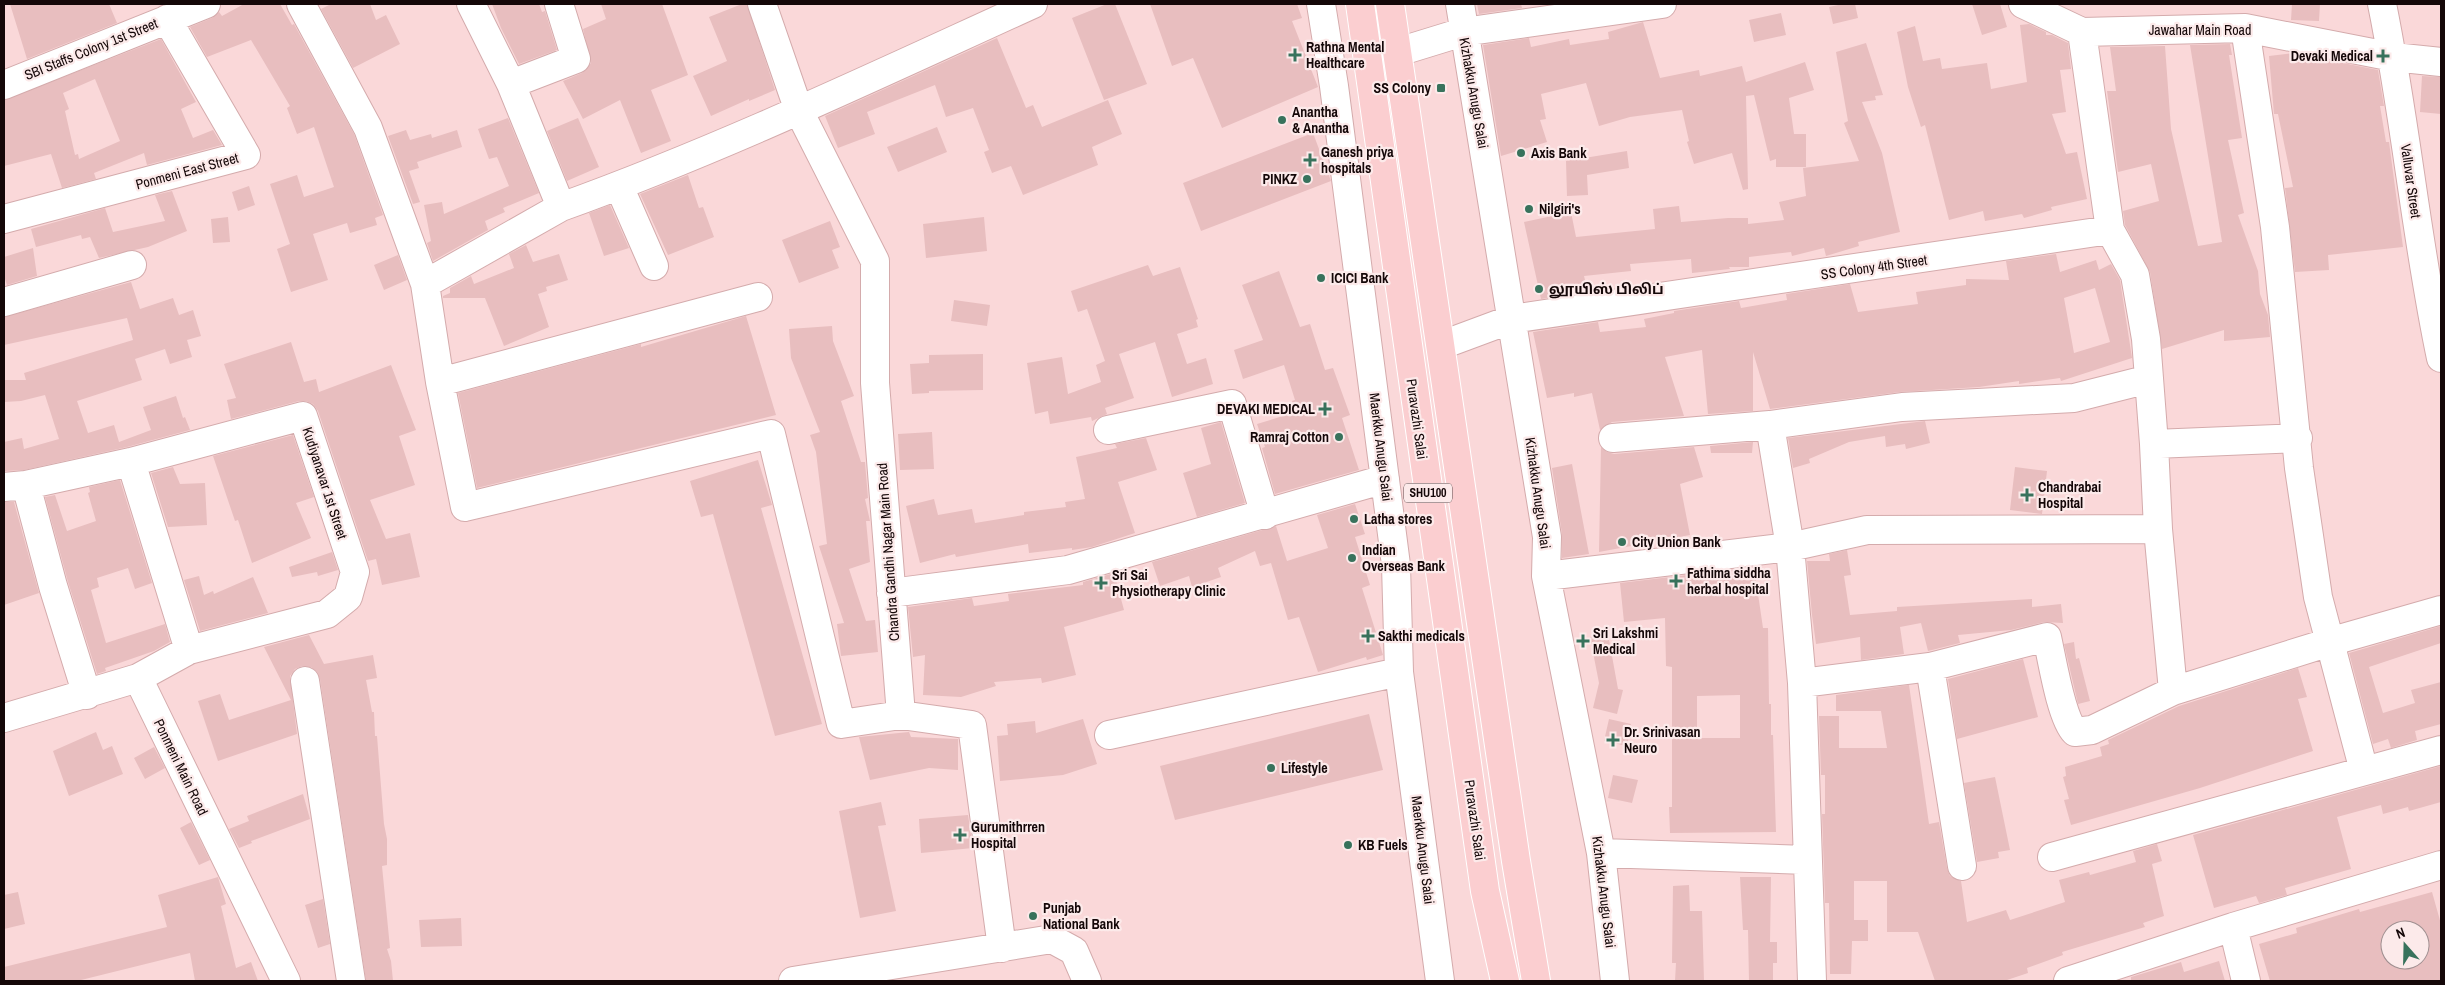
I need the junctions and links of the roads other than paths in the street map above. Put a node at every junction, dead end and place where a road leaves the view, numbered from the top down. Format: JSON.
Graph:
{"nodes":[{"id":1,"x":206,"y":4,"type":"edge"},
{"id":2,"x":301,"y":4,"type":"edge"},
{"id":3,"x":471,"y":4,"type":"edge"},
{"id":4,"x":558,"y":4,"type":"edge"},
{"id":5,"x":762,"y":4,"type":"edge"},
{"id":6,"x":1033,"y":4,"type":"edge"},
{"id":7,"x":1320,"y":4,"type":"edge"},
{"id":8,"x":1360,"y":4,"type":"edge"},
{"id":9,"x":1390,"y":4,"type":"edge"},
{"id":10,"x":1460,"y":4,"type":"edge"},
{"id":11,"x":1662,"y":4,"type":"edge"},
{"id":12,"x":2022,"y":4,"type":"edge"},
{"id":13,"x":2382,"y":4,"type":"edge"},
{"id":14,"x":167,"y":19,"type":"junction"},
{"id":15,"x":2245,"y":28,"type":"junction"},
{"id":16,"x":1463,"y":32,"type":"junction"},
{"id":17,"x":2082,"y":32,"type":"junction"},
{"id":18,"x":1398,"y":52,"type":"junction"},
{"id":19,"x":2393,"y":57,"type":"junction"},
{"id":20,"x":2441,"y":62,"type":"edge"},
{"id":21,"x":511,"y":84,"type":"junction"},
{"id":22,"x":4,"y":85,"type":"edge"},
{"id":23,"x":799,"y":111,"type":"junction"},
{"id":24,"x":619,"y":186,"type":"junction"},
{"id":25,"x":561,"y":207,"type":"junction"},
{"id":26,"x":4,"y":220,"type":"edge"},
{"id":27,"x":2110,"y":230,"type":"junction"},
{"id":28,"x":132,"y":265,"type":"dead end"},
{"id":29,"x":654,"y":266,"type":"dead end"},
{"id":30,"x":425,"y":284,"type":"junction"},
{"id":31,"x":758,"y":297,"type":"dead end"},
{"id":32,"x":4,"y":302,"type":"edge"},
{"id":33,"x":1512,"y":319,"type":"junction"},
{"id":34,"x":1442,"y":345,"type":"junction"},
{"id":35,"x":2441,"y":358,"type":"edge"},
{"id":36,"x":2149,"y":379,"type":"junction"},
{"id":37,"x":440,"y":382,"type":"junction"},
{"id":38,"x":1770,"y":425,"type":"junction"},
{"id":39,"x":1108,"y":430,"type":"dead end"},
{"id":40,"x":1613,"y":438,"type":"dead end"},
{"id":41,"x":2298,"y":438,"type":"junction"},
{"id":42,"x":2154,"y":444,"type":"junction"},
{"id":43,"x":131,"y":462,"type":"junction"},
{"id":44,"x":1385,"y":479,"type":"junction"},
{"id":45,"x":15,"y":486,"type":"edge"},
{"id":46,"x":1265,"y":515,"type":"junction"},
{"id":47,"x":2158,"y":529,"type":"junction"},
{"id":48,"x":1790,"y":547,"type":"junction"},
{"id":49,"x":1546,"y":576,"type":"junction"},
{"id":50,"x":891,"y":593,"type":"junction"},
{"id":51,"x":2441,"y":610,"type":"edge"},
{"id":52,"x":2330,"y":643,"type":"junction"},
{"id":53,"x":190,"y":650,"type":"junction"},
{"id":54,"x":1930,"y":667,"type":"junction"},
{"id":55,"x":1399,"y":672,"type":"junction"},
{"id":56,"x":138,"y":678,"type":"junction"},
{"id":57,"x":305,"y":681,"type":"dead end"},
{"id":58,"x":1802,"y":683,"type":"junction"},
{"id":59,"x":2173,"y":691,"type":"junction"},
{"id":60,"x":86,"y":695,"type":"junction"},
{"id":61,"x":901,"y":715,"type":"junction"},
{"id":62,"x":4,"y":718,"type":"edge"},
{"id":63,"x":1109,"y":735,"type":"dead end"},
{"id":64,"x":2441,"y":750,"type":"edge"},
{"id":65,"x":2364,"y":772,"type":"junction"},
{"id":66,"x":1601,"y":853,"type":"junction"},
{"id":67,"x":2052,"y":858,"type":"dead end"},
{"id":68,"x":1807,"y":860,"type":"junction"},
{"id":69,"x":2441,"y":865,"type":"edge"},
{"id":70,"x":1962,"y":866,"type":"dead end"},
{"id":71,"x":2233,"y":927,"type":"junction"},
{"id":72,"x":1002,"y":948,"type":"junction"},
{"id":73,"x":286,"y":981,"type":"edge"},
{"id":74,"x":351,"y":981,"type":"edge"},
{"id":75,"x":793,"y":981,"type":"edge"},
{"id":76,"x":1087,"y":981,"type":"edge"},
{"id":77,"x":1440,"y":981,"type":"edge"},
{"id":78,"x":1504,"y":981,"type":"edge"},
{"id":79,"x":1536,"y":981,"type":"edge"},
{"id":80,"x":1615,"y":981,"type":"edge"},
{"id":81,"x":1812,"y":981,"type":"edge"},
{"id":82,"x":2068,"y":981,"type":"edge"},
{"id":83,"x":2246,"y":981,"type":"edge"}],
"edges":[{"from":1,"to":14,"type":"street","name":"SBI Staffs Colony 1st Street"},
{"from":2,"to":30,"type":"street"},
{"from":3,"to":21,"type":"street"},
{"from":4,"to":21,"type":"street"},
{"from":5,"to":23,"type":"street","name":"Chandra Gandhi Nagar Main Road"},
{"from":6,"to":23,"type":"street"},
{"from":7,"to":44,"type":"street","name":"Maerkku Anugu Salai"},
{"from":8,"to":78,"type":"main road","name":"Puravazhi Salai","number":"SHU100"},
{"from":9,"to":18,"type":"main road","number":"SHU100"},
{"from":10,"to":16,"type":"street","name":"Kizhakku Anugu Salai"},
{"from":11,"to":16,"type":"street"},
{"from":12,"to":17,"type":"street","name":"Jawahar Main Road"},
{"from":13,"to":19,"type":"street","name":"Valluvar Street"},
{"from":14,"to":22,"type":"street","name":"SBI Staffs Colony 1st Street"},
{"from":14,"to":26,"type":"street","name":"Ponmeni East Street"},
{"from":15,"to":17,"type":"street","name":"Jawahar Main Road"},
{"from":15,"to":19,"type":"street","name":"Jawahar Main Road"},
{"from":15,"to":41,"type":"street"},
{"from":16,"to":18,"type":"street"},
{"from":16,"to":33,"type":"street","name":"Kizhakku Anugu Salai"},
{"from":17,"to":27,"type":"street"},
{"from":18,"to":34,"type":"main road","number":"SHU100"},
{"from":19,"to":20,"type":"street","name":"Jawahar Main Road"},
{"from":19,"to":35,"type":"street","name":"Valluvar Street"},
{"from":21,"to":25,"type":"street"},
{"from":23,"to":24,"type":"street"},
{"from":23,"to":50,"type":"street","name":"Chandra Gandhi Nagar Main Road"},
{"from":24,"to":25,"type":"street"},
{"from":24,"to":29,"type":"street"},
{"from":25,"to":30,"type":"street"},
{"from":27,"to":33,"type":"street","name":"SS Colony 4th Street"},
{"from":27,"to":36,"type":"street"},
{"from":28,"to":32,"type":"street"},
{"from":30,"to":37,"type":"street"},
{"from":31,"to":37,"type":"street"},
{"from":33,"to":34,"type":"street","name":"SS Colony 4th Street"},
{"from":33,"to":49,"type":"street","name":"Kizhakku Anugu Salai"},
{"from":34,"to":79,"type":"main road","number":"SHU100"},
{"from":36,"to":38,"type":"street"},
{"from":36,"to":42,"type":"street"},
{"from":37,"to":61,"type":"street"},
{"from":38,"to":40,"type":"street"},
{"from":38,"to":48,"type":"street"},
{"from":39,"to":46,"type":"street"},
{"from":41,"to":42,"type":"street"},
{"from":41,"to":52,"type":"street"},
{"from":42,"to":47,"type":"street"},
{"from":43,"to":45,"type":"street","name":"Kudiyanavar 1st Street"},
{"from":43,"to":53,"type":"street"},
{"from":43,"to":53,"type":"street","name":"Kudiyanavar 1st Street"},
{"from":44,"to":46,"type":"street"},
{"from":44,"to":55,"type":"street","name":"Maerkku Anugu Salai"},
{"from":45,"to":60,"type":"street"},
{"from":46,"to":50,"type":"street"},
{"from":47,"to":48,"type":"street"},
{"from":47,"to":59,"type":"street"},
{"from":48,"to":49,"type":"street"},
{"from":48,"to":58,"type":"street"},
{"from":49,"to":66,"type":"street","name":"Kizhakku Anugu Salai"},
{"from":50,"to":61,"type":"street","name":"Chandra Gandhi Nagar Main Road"},
{"from":51,"to":52,"type":"street"},
{"from":52,"to":59,"type":"street"},
{"from":52,"to":65,"type":"street"},
{"from":53,"to":56,"type":"street","name":"Kudiyanavar 1st Street"},
{"from":54,"to":58,"type":"street"},
{"from":54,"to":59,"type":"street"},
{"from":54,"to":70,"type":"street"},
{"from":55,"to":63,"type":"street"},
{"from":55,"to":77,"type":"street","name":"Maerkku Anugu Salai"},
{"from":56,"to":60,"type":"street"},
{"from":56,"to":73,"type":"street","name":"Ponmeni Main Road"},
{"from":57,"to":74,"type":"street"},
{"from":58,"to":68,"type":"street"},
{"from":60,"to":62,"type":"street"},
{"from":61,"to":72,"type":"street"},
{"from":64,"to":65,"type":"street"},
{"from":65,"to":67,"type":"street"},
{"from":66,"to":68,"type":"street"},
{"from":66,"to":80,"type":"street","name":"Kizhakku Anugu Salai"},
{"from":68,"to":81,"type":"street"},
{"from":69,"to":71,"type":"street"},
{"from":71,"to":82,"type":"street"},
{"from":71,"to":83,"type":"street"},
{"from":72,"to":75,"type":"street"},
{"from":72,"to":76,"type":"street"}]}
